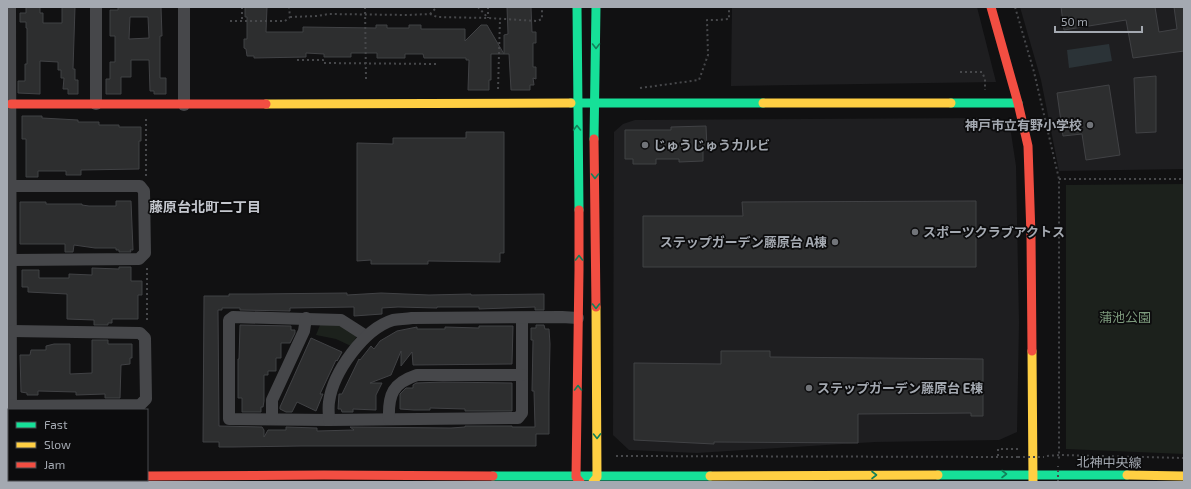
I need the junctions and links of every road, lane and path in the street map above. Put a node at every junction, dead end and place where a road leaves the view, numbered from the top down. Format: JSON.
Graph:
{"nodes":[{"id":1,"x":10,"y":7,"type":"edge"},
{"id":2,"x":96,"y":7,"type":"edge"},
{"id":3,"x":184,"y":7,"type":"edge"},
{"id":4,"x":242,"y":7,"type":"edge"},
{"id":5,"x":289,"y":7,"type":"edge"},
{"id":6,"x":365,"y":7,"type":"edge"},
{"id":7,"x":437,"y":7,"type":"edge"},
{"id":8,"x":478,"y":7,"type":"edge"},
{"id":9,"x":488,"y":7,"type":"edge"},
{"id":10,"x":542,"y":7,"type":"edge"},
{"id":11,"x":577,"y":7,"type":"edge"},
{"id":12,"x":596,"y":7,"type":"edge"},
{"id":13,"x":729,"y":7,"type":"edge"},
{"id":14,"x":991,"y":7,"type":"edge"},
{"id":15,"x":1015,"y":7,"type":"edge"},
{"id":16,"x":430,"y":14,"type":"junction"},
{"id":17,"x":365,"y":15,"type":"junction"},
{"id":18,"x":290,"y":16,"type":"junction"},
{"id":19,"x":488,"y":18,"type":"junction"},
{"id":20,"x":500,"y":19,"type":"junction"},
{"id":21,"x":230,"y":22,"type":"dead end"},
{"id":22,"x":242,"y":22,"type":"junction"},
{"id":23,"x":297,"y":60,"type":"dead end"},
{"id":24,"x":366,"y":63,"type":"junction"},
{"id":25,"x":437,"y":64,"type":"dead end"},
{"id":26,"x":960,"y":72,"type":"dead end"},
{"id":27,"x":366,"y":79,"type":"dead end"},
{"id":28,"x":986,"y":93,"type":"dead end"},
{"id":29,"x":638,"y":94,"type":"dead end"},
{"id":30,"x":1018,"y":103,"type":"junction"},
{"id":31,"x":11,"y":104,"type":"junction"},
{"id":32,"x":96,"y":104,"type":"junction"},
{"id":33,"x":147,"y":104,"type":"junction"},
{"id":34,"x":184,"y":105,"type":"junction"},
{"id":35,"x":498,"y":105,"type":"junction"},
{"id":36,"x":577,"y":105,"type":"junction"},
{"id":37,"x":594,"y":105,"type":"junction"},
{"id":38,"x":1059,"y":179,"type":"junction"},
{"id":39,"x":1184,"y":179,"type":"edge"},
{"id":40,"x":9,"y":186,"type":"edge"},
{"id":41,"x":142,"y":188,"type":"junction"},
{"id":42,"x":142,"y":256,"type":"junction"},
{"id":43,"x":12,"y":260,"type":"junction"},
{"id":44,"x":306,"y":318,"type":"junction"},
{"id":45,"x":522,"y":318,"type":"junction"},
{"id":46,"x":578,"y":318,"type":"junction"},
{"id":47,"x":12,"y":331,"type":"junction"},
{"id":48,"x":142,"y":335,"type":"junction"},
{"id":49,"x":366,"y":336,"type":"junction"},
{"id":50,"x":522,"y":375,"type":"junction"},
{"id":51,"x":10,"y":407,"type":"edge"},
{"id":52,"x":389,"y":419,"type":"junction"},
{"id":53,"x":272,"y":420,"type":"junction"},
{"id":54,"x":329,"y":420,"type":"junction"},
{"id":55,"x":1020,"y":449,"type":"dead end"},
{"id":56,"x":1059,"y":455,"type":"junction"},
{"id":57,"x":616,"y":456,"type":"dead end"},
{"id":58,"x":998,"y":456,"type":"junction"},
{"id":59,"x":1184,"y":458,"type":"edge"},
{"id":60,"x":148,"y":476,"type":"edge"},
{"id":61,"x":1184,"y":476,"type":"edge"},
{"id":62,"x":1033,"y":478,"type":"edge"},
{"id":63,"x":578,"y":479,"type":"edge"},
{"id":64,"x":595,"y":480,"type":"edge"},
{"id":65,"x":1058,"y":482,"type":"edge"}],
"edges":[{"from":1,"to":31,"type":"street"},
{"from":2,"to":32,"type":"street"},
{"from":3,"to":34,"type":"street"},
{"from":4,"to":22,"type":"path"},
{"from":5,"to":18,"type":"path"},
{"from":6,"to":17,"type":"path"},
{"from":7,"to":16,"type":"path"},
{"from":8,"to":19,"type":"path"},
{"from":9,"to":19,"type":"path"},
{"from":10,"to":20,"type":"path"},
{"from":11,"to":36,"type":"street"},
{"from":12,"to":37,"type":"street","one_way":true},
{"from":13,"to":29,"type":"path"},
{"from":14,"to":30,"type":"street"},
{"from":15,"to":38,"type":"path"},
{"from":16,"to":17,"type":"path"},
{"from":16,"to":19,"type":"path"},
{"from":17,"to":18,"type":"path"},
{"from":17,"to":24,"type":"path"},
{"from":18,"to":22,"type":"path"},
{"from":19,"to":20,"type":"path"},
{"from":20,"to":35,"type":"path"},
{"from":21,"to":22,"type":"path"},
{"from":23,"to":24,"type":"path"},
{"from":24,"to":25,"type":"path"},
{"from":24,"to":27,"type":"path"},
{"from":26,"to":28,"type":"path"},
{"from":30,"to":37,"type":"street"},
{"from":30,"to":62,"type":"street"},
{"from":31,"to":32,"type":"street"},
{"from":31,"to":40,"type":"street"},
{"from":32,"to":33,"type":"street"},
{"from":33,"to":34,"type":"street"},
{"from":33,"to":41,"type":"path"},
{"from":34,"to":35,"type":"street"},
{"from":35,"to":36,"type":"street"},
{"from":36,"to":37,"type":"street"},
{"from":46,"to":36,"type":"street","one_way":true},
{"from":37,"to":64,"type":"street","one_way":true},
{"from":38,"to":39,"type":"path"},
{"from":38,"to":56,"type":"path"},
{"from":40,"to":41,"type":"street"},
{"from":40,"to":43,"type":"street"},
{"from":41,"to":42,"type":"street"},
{"from":42,"to":43,"type":"street"},
{"from":42,"to":48,"type":"path"},
{"from":43,"to":47,"type":"street"},
{"from":44,"to":49,"type":"street"},
{"from":44,"to":53,"type":"street"},
{"from":44,"to":53,"type":"street"},
{"from":45,"to":46,"type":"street"},
{"from":45,"to":49,"type":"street"},
{"from":45,"to":50,"type":"street"},
{"from":63,"to":46,"type":"street","one_way":true},
{"from":47,"to":48,"type":"street"},
{"from":47,"to":51,"type":"street"},
{"from":48,"to":51,"type":"street"},
{"from":49,"to":54,"type":"street"},
{"from":50,"to":52,"type":"street"},
{"from":50,"to":52,"type":"street"},
{"from":52,"to":54,"type":"street"},
{"from":53,"to":54,"type":"street"},
{"from":55,"to":58,"type":"path"},
{"from":56,"to":58,"type":"path","bridge":true},
{"from":56,"to":59,"type":"path"},
{"from":56,"to":65,"type":"path","bridge":true},
{"from":57,"to":58,"type":"path"},
{"from":60,"to":63,"type":"street","name":"北神中央線"},
{"from":61,"to":62,"type":"street","name":"北神中央線"},
{"from":64,"to":62,"type":"street","name":"北神中央線","one_way":true},
{"from":63,"to":64,"type":"street","name":"北神中央線"}]}
